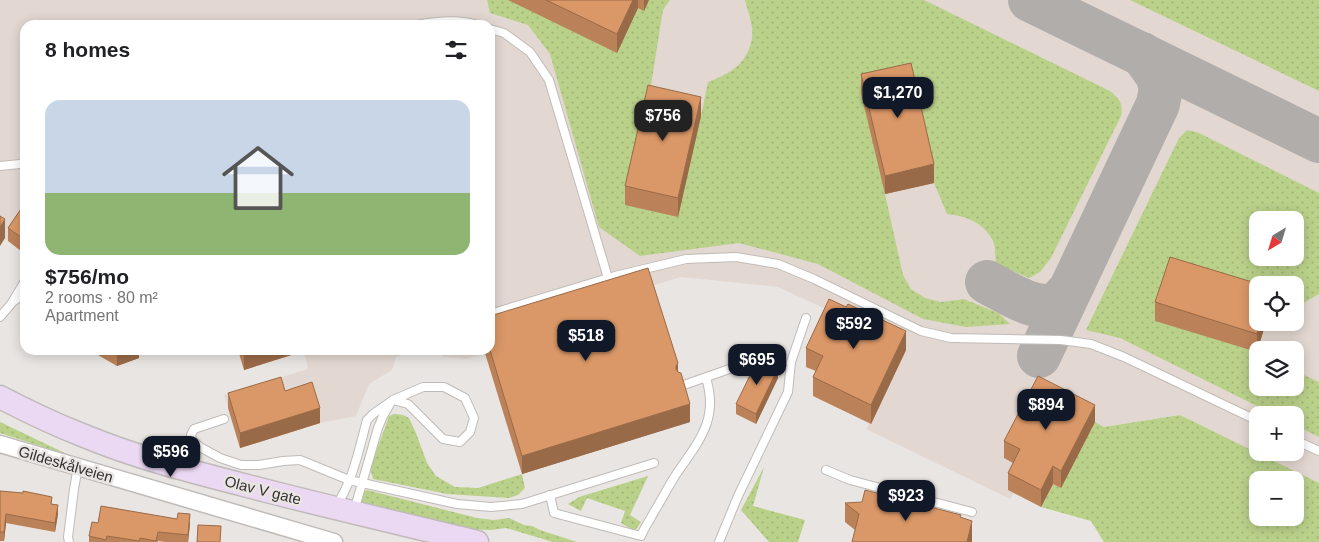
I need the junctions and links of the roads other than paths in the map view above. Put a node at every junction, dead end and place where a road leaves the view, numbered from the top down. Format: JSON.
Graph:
{"nodes":[{"id":1,"x":495,"y":30,"type":"edge"},
{"id":2,"x":20,"y":164,"type":"edge"},
{"id":3,"x":0,"y":166,"type":"edge"},
{"id":4,"x":608,"y":278,"type":"junction"},
{"id":5,"x":20,"y":289,"type":"edge"},
{"id":6,"x":20,"y":297,"type":"edge"},
{"id":7,"x":10,"y":304,"type":"junction"},
{"id":8,"x":495,"y":312,"type":"edge"},
{"id":9,"x":0,"y":317,"type":"edge"},
{"id":10,"x":806,"y":318,"type":"dead end"},
{"id":11,"x":735,"y":367,"type":"dead end"},
{"id":12,"x":706,"y":378,"type":"junction"},
{"id":13,"x":682,"y":386,"type":"edge"},
{"id":14,"x":0,"y":397,"type":"edge"},
{"id":15,"x":393,"y":400,"type":"junction"},
{"id":16,"x":1249,"y":418,"type":"edge"},
{"id":17,"x":224,"y":419,"type":"dead end"},
{"id":18,"x":0,"y":444,"type":"edge"},
{"id":19,"x":1304,"y":444,"type":"edge"},
{"id":20,"x":1319,"y":451,"type":"edge"},
{"id":21,"x":654,"y":463,"type":"dead end"},
{"id":22,"x":78,"y":467,"type":"junction"},
{"id":23,"x":826,"y":470,"type":"dead end"},
{"id":24,"x":349,"y":480,"type":"junction"},
{"id":25,"x":362,"y":483,"type":"junction"},
{"id":26,"x":550,"y":495,"type":"junction"},
{"id":27,"x":344,"y":510,"type":"junction"},
{"id":28,"x":972,"y":512,"type":"dead end"},
{"id":29,"x":69,"y":542,"type":"edge"},
{"id":30,"x":334,"y":542,"type":"edge"},
{"id":31,"x":477,"y":542,"type":"edge"},
{"id":32,"x":719,"y":542,"type":"edge"}],
"edges":[{"from":1,"to":4,"type":"lane"},
{"from":2,"to":3,"type":"lane"},
{"from":4,"to":8,"type":"lane"},
{"from":4,"to":16,"type":"lane"},
{"from":5,"to":7,"type":"lane"},
{"from":6,"to":7,"type":"lane"},
{"from":7,"to":9,"type":"lane"},
{"from":10,"to":32,"type":"lane"},
{"from":11,"to":12,"type":"lane"},
{"from":12,"to":13,"type":"lane"},
{"from":12,"to":26,"type":"lane"},
{"from":14,"to":27,"type":"street","name":"Olav V gate"},
{"from":15,"to":15,"type":"lane"},
{"from":15,"to":24,"type":"lane"},
{"from":15,"to":25,"type":"lane"},
{"from":17,"to":24,"type":"lane"},
{"from":18,"to":22,"type":"street","name":"Gildeskålveien"},
{"from":19,"to":20,"type":"lane"},
{"from":21,"to":26,"type":"lane"},
{"from":22,"to":29,"type":"lane"},
{"from":22,"to":30,"type":"street","name":"Gildeskålveien"},
{"from":23,"to":28,"type":"lane"},
{"from":24,"to":25,"type":"lane"},
{"from":24,"to":27,"type":"lane"},
{"from":25,"to":26,"type":"lane"},
{"from":25,"to":27,"type":"lane"},
{"from":27,"to":31,"type":"street","name":"Olav V gate"}]}
